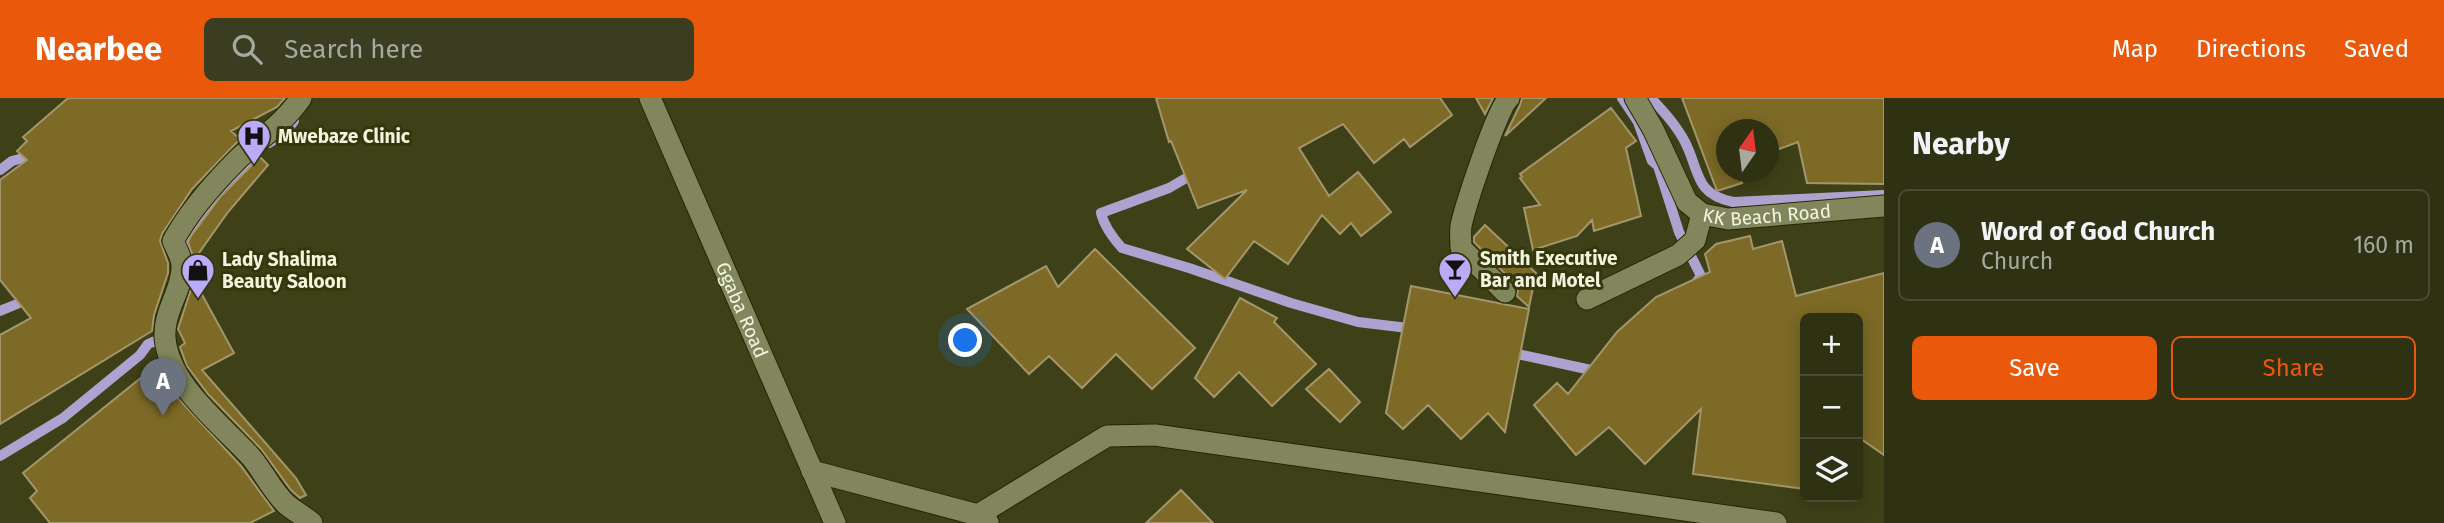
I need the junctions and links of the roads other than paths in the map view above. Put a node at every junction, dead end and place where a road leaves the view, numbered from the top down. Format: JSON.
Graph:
{"nodes":[{"id":1,"x":301,"y":98,"type":"edge"},
{"id":2,"x":650,"y":98,"type":"edge"},
{"id":3,"x":1509,"y":98,"type":"edge"},
{"id":4,"x":1635,"y":98,"type":"edge"},
{"id":5,"x":1884,"y":206,"type":"edge"},
{"id":6,"x":1702,"y":214,"type":"junction"},
{"id":7,"x":1505,"y":292,"type":"dead end"},
{"id":8,"x":1587,"y":299,"type":"dead end"},
{"id":9,"x":812,"y":471,"type":"junction"},
{"id":10,"x":984,"y":519,"type":"edge"},
{"id":11,"x":312,"y":523,"type":"edge"},
{"id":12,"x":835,"y":523,"type":"edge"},
{"id":13,"x":1776,"y":523,"type":"edge"}],
"edges":[{"from":1,"to":11,"type":"street"},
{"from":2,"to":9,"type":"street","name":"Ggaba Road"},
{"from":3,"to":7,"type":"street"},
{"from":4,"to":6,"type":"street","name":"KK Beach Road"},
{"from":5,"to":6,"type":"street","name":"KK Beach Road"},
{"from":6,"to":8,"type":"street"},
{"from":9,"to":10,"type":"street"},
{"from":9,"to":12,"type":"street","name":"Ggaba Road"},
{"from":10,"to":13,"type":"street"}]}
